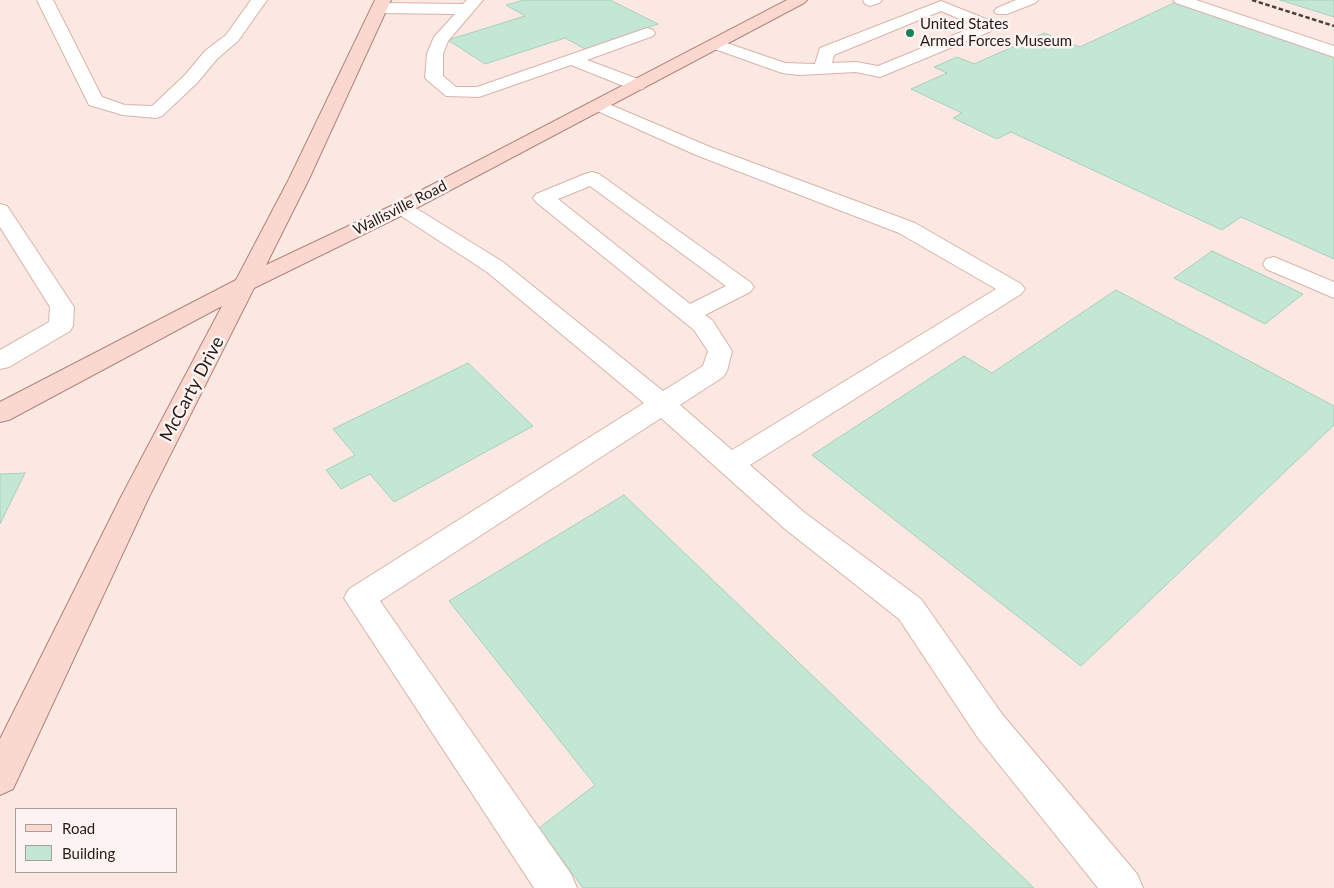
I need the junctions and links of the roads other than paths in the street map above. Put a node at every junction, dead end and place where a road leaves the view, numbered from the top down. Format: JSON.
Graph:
{"nodes":[{"id":1,"x":45,"y":0,"type":"edge"},
{"id":2,"x":259,"y":0,"type":"edge"},
{"id":3,"x":799,"y":0,"type":"edge"},
{"id":4,"x":1030,"y":0,"type":"edge"},
{"id":5,"x":1181,"y":0,"type":"edge"},
{"id":6,"x":933,"y":3,"type":"edge"},
{"id":7,"x":382,"y":4,"type":"edge"},
{"id":8,"x":471,"y":4,"type":"edge"},
{"id":9,"x":1002,"y":11,"type":"dead end"},
{"id":10,"x":647,"y":33,"type":"dead end"},
{"id":11,"x":715,"y":44,"type":"junction"},
{"id":12,"x":1334,"y":52,"type":"edge"},
{"id":13,"x":572,"y":60,"type":"junction"},
{"id":14,"x":822,"y":69,"type":"junction"},
{"id":15,"x":636,"y":85,"type":"junction"},
{"id":16,"x":599,"y":105,"type":"junction"},
{"id":17,"x":402,"y":208,"type":"junction"},
{"id":18,"x":0,"y":210,"type":"edge"},
{"id":19,"x":1274,"y":264,"type":"dead end"},
{"id":20,"x":247,"y":283,"type":"junction"},
{"id":21,"x":1334,"y":292,"type":"edge"},
{"id":22,"x":688,"y":314,"type":"junction"},
{"id":23,"x":0,"y":361,"type":"edge"},
{"id":24,"x":662,"y":404,"type":"junction"},
{"id":25,"x":0,"y":413,"type":"edge"},
{"id":26,"x":730,"y":464,"type":"junction"},
{"id":27,"x":0,"y":777,"type":"edge"},
{"id":28,"x":557,"y":888,"type":"edge"},
{"id":29,"x":1123,"y":888,"type":"edge"}],
"edges":[{"from":1,"to":2,"type":"lane"},
{"from":3,"to":11,"type":"main road","name":"Wallisville Road"},
{"from":4,"to":9,"type":"lane"},
{"from":5,"to":12,"type":"lane"},
{"from":6,"to":14,"type":"lane"},
{"from":6,"to":14,"type":"lane"},
{"from":7,"to":8,"type":"lane"},
{"from":7,"to":20,"type":"main road","name":"McCarty Drive"},
{"from":8,"to":13,"type":"lane"},
{"from":10,"to":13,"type":"lane"},
{"from":11,"to":14,"type":"lane"},
{"from":11,"to":15,"type":"main road","name":"Wallisville Road"},
{"from":13,"to":15,"type":"lane"},
{"from":15,"to":16,"type":"main road","name":"Wallisville Road"},
{"from":16,"to":17,"type":"main road","name":"Wallisville Road"},
{"from":16,"to":26,"type":"lane"},
{"from":17,"to":20,"type":"main road","name":"Wallisville Road"},
{"from":17,"to":24,"type":"lane"},
{"from":18,"to":23,"type":"lane"},
{"from":19,"to":21,"type":"lane"},
{"from":20,"to":25,"type":"main road","name":"Wallisville Road"},
{"from":20,"to":27,"type":"main road","name":"McCarty Drive"},
{"from":22,"to":22,"type":"lane"},
{"from":22,"to":24,"type":"lane"},
{"from":24,"to":26,"type":"lane"},
{"from":24,"to":28,"type":"lane"},
{"from":26,"to":29,"type":"lane"}]}
